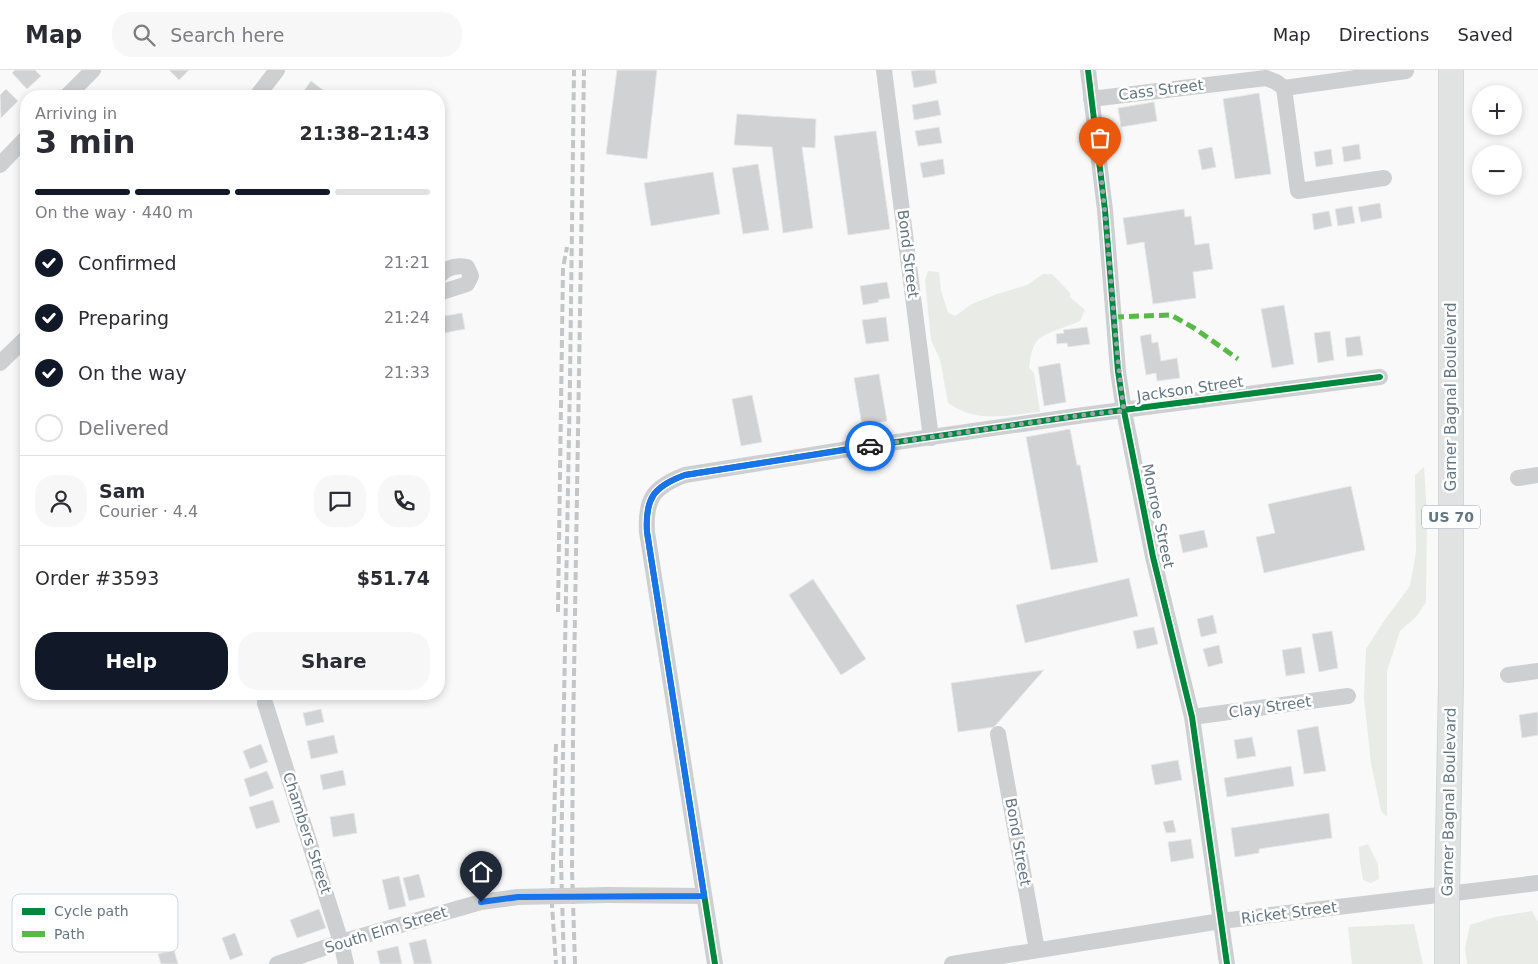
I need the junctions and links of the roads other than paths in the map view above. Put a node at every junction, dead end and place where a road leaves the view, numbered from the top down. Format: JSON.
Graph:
{"nodes":[{"id":1,"x":93,"y":70,"type":"edge"},
{"id":2,"x":277,"y":70,"type":"edge"},
{"id":3,"x":884,"y":70,"type":"edge"},
{"id":4,"x":1088,"y":70,"type":"edge"},
{"id":5,"x":1451,"y":70,"type":"edge"},
{"id":6,"x":1406,"y":71,"type":"dead end"},
{"id":7,"x":1284,"y":88,"type":"junction"},
{"id":8,"x":73,"y":90,"type":"edge"},
{"id":9,"x":262,"y":90,"type":"edge"},
{"id":10,"x":1091,"y":99,"type":"junction"},
{"id":11,"x":20,"y":144,"type":"edge"},
{"id":12,"x":0,"y":165,"type":"edge"},
{"id":13,"x":1384,"y":178,"type":"dead end"},
{"id":14,"x":445,"y":271,"type":"edge"},
{"id":15,"x":445,"y":291,"type":"edge"},
{"id":16,"x":20,"y":344,"type":"edge"},
{"id":17,"x":0,"y":362,"type":"edge"},
{"id":18,"x":1380,"y":377,"type":"dead end"},
{"id":19,"x":1124,"y":411,"type":"junction"},
{"id":20,"x":931,"y":438,"type":"junction"},
{"id":21,"x":1538,"y":476,"type":"edge"},
{"id":22,"x":1518,"y":478,"type":"dead end"},
{"id":23,"x":1538,"y":671,"type":"edge"},
{"id":24,"x":1508,"y":675,"type":"dead end"},
{"id":25,"x":1348,"y":696,"type":"dead end"},
{"id":26,"x":265,"y":703,"type":"dead end"},
{"id":27,"x":1192,"y":717,"type":"junction"},
{"id":28,"x":998,"y":734,"type":"dead end"},
{"id":29,"x":1538,"y":883,"type":"edge"},
{"id":30,"x":1447,"y":894,"type":"junction"},
{"id":31,"x":704,"y":896,"type":"junction"},
{"id":32,"x":1221,"y":921,"type":"junction"},
{"id":33,"x":341,"y":942,"type":"junction"},
{"id":34,"x":1037,"y":950,"type":"junction"},
{"id":35,"x":277,"y":964,"type":"edge"},
{"id":36,"x":346,"y":964,"type":"edge"},
{"id":37,"x":715,"y":964,"type":"edge"},
{"id":38,"x":952,"y":964,"type":"edge"},
{"id":39,"x":1227,"y":964,"type":"edge"},
{"id":40,"x":1447,"y":964,"type":"edge"}],
"edges":[{"from":1,"to":8,"type":"street"},
{"from":2,"to":9,"type":"street"},
{"from":3,"to":20,"type":"street","name":"Bond Street"},
{"from":4,"to":10,"type":"street","name":"Monroe Street"},
{"from":5,"to":30,"type":"highway","name":"Garner Bagnal Boulevard","number":"US 70"},
{"from":6,"to":7,"type":"street"},
{"from":7,"to":10,"type":"street","name":"Cass Street"},
{"from":7,"to":13,"type":"street"},
{"from":10,"to":19,"type":"street","name":"Monroe Street"},
{"from":11,"to":12,"type":"street"},
{"from":14,"to":15,"type":"street"},
{"from":16,"to":17,"type":"street"},
{"from":18,"to":19,"type":"street","name":"Jackson Street"},
{"from":19,"to":20,"type":"street","name":"Jackson Street"},
{"from":19,"to":27,"type":"street","name":"Monroe Street"},
{"from":20,"to":31,"type":"street","name":"Jackson Street"},
{"from":21,"to":22,"type":"street"},
{"from":23,"to":24,"type":"street"},
{"from":25,"to":27,"type":"street","name":"Clay Street"},
{"from":26,"to":33,"type":"street","name":"Chambers Street"},
{"from":27,"to":32,"type":"street","name":"Monroe Street"},
{"from":28,"to":34,"type":"street","name":"Bond Street"},
{"from":29,"to":30,"type":"street","name":"Ricket Street"},
{"from":30,"to":32,"type":"street","name":"Ricket Street"},
{"from":30,"to":40,"type":"highway","name":"Garner Bagnal Boulevard","number":"US 70"},
{"from":31,"to":33,"type":"street","name":"South Elm Street","bridge":true},
{"from":31,"to":37,"type":"street"},
{"from":32,"to":34,"type":"street","name":"Ricket Street"},
{"from":32,"to":39,"type":"street","name":"Monroe Street"},
{"from":33,"to":35,"type":"street","name":"South Elm Street"},
{"from":33,"to":36,"type":"street","name":"Chambers Street"},
{"from":34,"to":38,"type":"street","name":"Ricket Street"}]}
